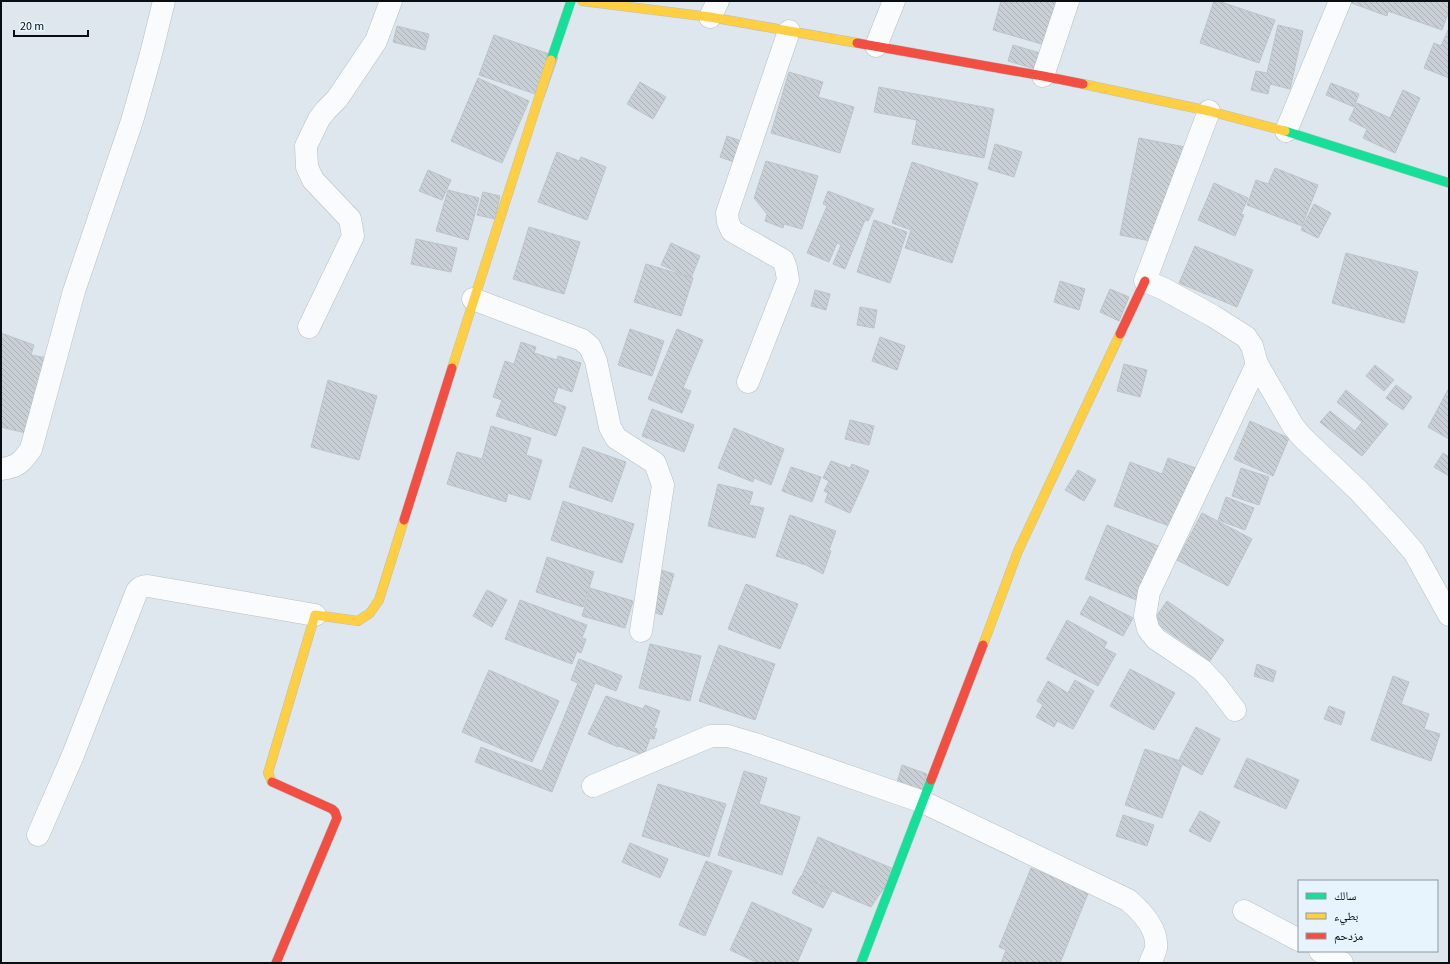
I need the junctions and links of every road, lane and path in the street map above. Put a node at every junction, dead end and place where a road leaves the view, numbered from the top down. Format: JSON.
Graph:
{"nodes":[{"id":1,"x":164,"y":1,"type":"edge"},
{"id":2,"x":391,"y":1,"type":"edge"},
{"id":3,"x":571,"y":1,"type":"edge"},
{"id":4,"x":582,"y":1,"type":"edge"},
{"id":5,"x":894,"y":1,"type":"edge"},
{"id":6,"x":1068,"y":1,"type":"edge"},
{"id":7,"x":1340,"y":1,"type":"edge"},
{"id":8,"x":714,"y":9,"type":"edge"},
{"id":9,"x":789,"y":31,"type":"junction"},
{"id":10,"x":876,"y":46,"type":"junction"},
{"id":11,"x":1043,"y":76,"type":"junction"},
{"id":12,"x":1209,"y":111,"type":"junction"},
{"id":13,"x":1286,"y":131,"type":"junction"},
{"id":14,"x":1449,"y":183,"type":"edge"},
{"id":15,"x":1145,"y":281,"type":"junction"},
{"id":16,"x":473,"y":299,"type":"junction"},
{"id":17,"x":309,"y":327,"type":"dead end"},
{"id":18,"x":1257,"y":364,"type":"junction"},
{"id":19,"x":748,"y":382,"type":"dead end"},
{"id":20,"x":1,"y":469,"type":"edge"},
{"id":21,"x":316,"y":615,"type":"junction"},
{"id":22,"x":1449,"y":615,"type":"edge"},
{"id":23,"x":641,"y":631,"type":"dead end"},
{"id":24,"x":1235,"y":710,"type":"dead end"},
{"id":25,"x":592,"y":786,"type":"dead end"},
{"id":26,"x":924,"y":802,"type":"junction"},
{"id":27,"x":38,"y":835,"type":"dead end"},
{"id":28,"x":1244,"y":911,"type":"dead end"},
{"id":29,"x":1298,"y":939,"type":"edge"},
{"id":30,"x":1322,"y":952,"type":"edge"},
{"id":31,"x":276,"y":963,"type":"edge"},
{"id":32,"x":861,"y":963,"type":"edge"},
{"id":33,"x":1150,"y":963,"type":"edge"},
{"id":34,"x":1342,"y":963,"type":"edge"}],
"edges":[{"from":1,"to":20,"type":"street"},
{"from":2,"to":17,"type":"street"},
{"from":3,"to":16,"type":"street"},
{"from":4,"to":8,"type":"street"},
{"from":5,"to":10,"type":"street"},
{"from":6,"to":11,"type":"street"},
{"from":7,"to":13,"type":"street"},
{"from":8,"to":9,"type":"street"},
{"from":9,"to":10,"type":"street"},
{"from":9,"to":19,"type":"street"},
{"from":10,"to":11,"type":"street"},
{"from":11,"to":12,"type":"street"},
{"from":12,"to":13,"type":"street"},
{"from":12,"to":15,"type":"street"},
{"from":13,"to":14,"type":"street"},
{"from":15,"to":18,"type":"street"},
{"from":15,"to":26,"type":"street"},
{"from":16,"to":21,"type":"street"},
{"from":16,"to":23,"type":"street"},
{"from":18,"to":22,"type":"street"},
{"from":18,"to":24,"type":"street"},
{"from":21,"to":27,"type":"street"},
{"from":21,"to":31,"type":"street"},
{"from":25,"to":26,"type":"street"},
{"from":26,"to":32,"type":"street"},
{"from":26,"to":33,"type":"street"},
{"from":28,"to":29,"type":"street"},
{"from":30,"to":34,"type":"street"}]}
